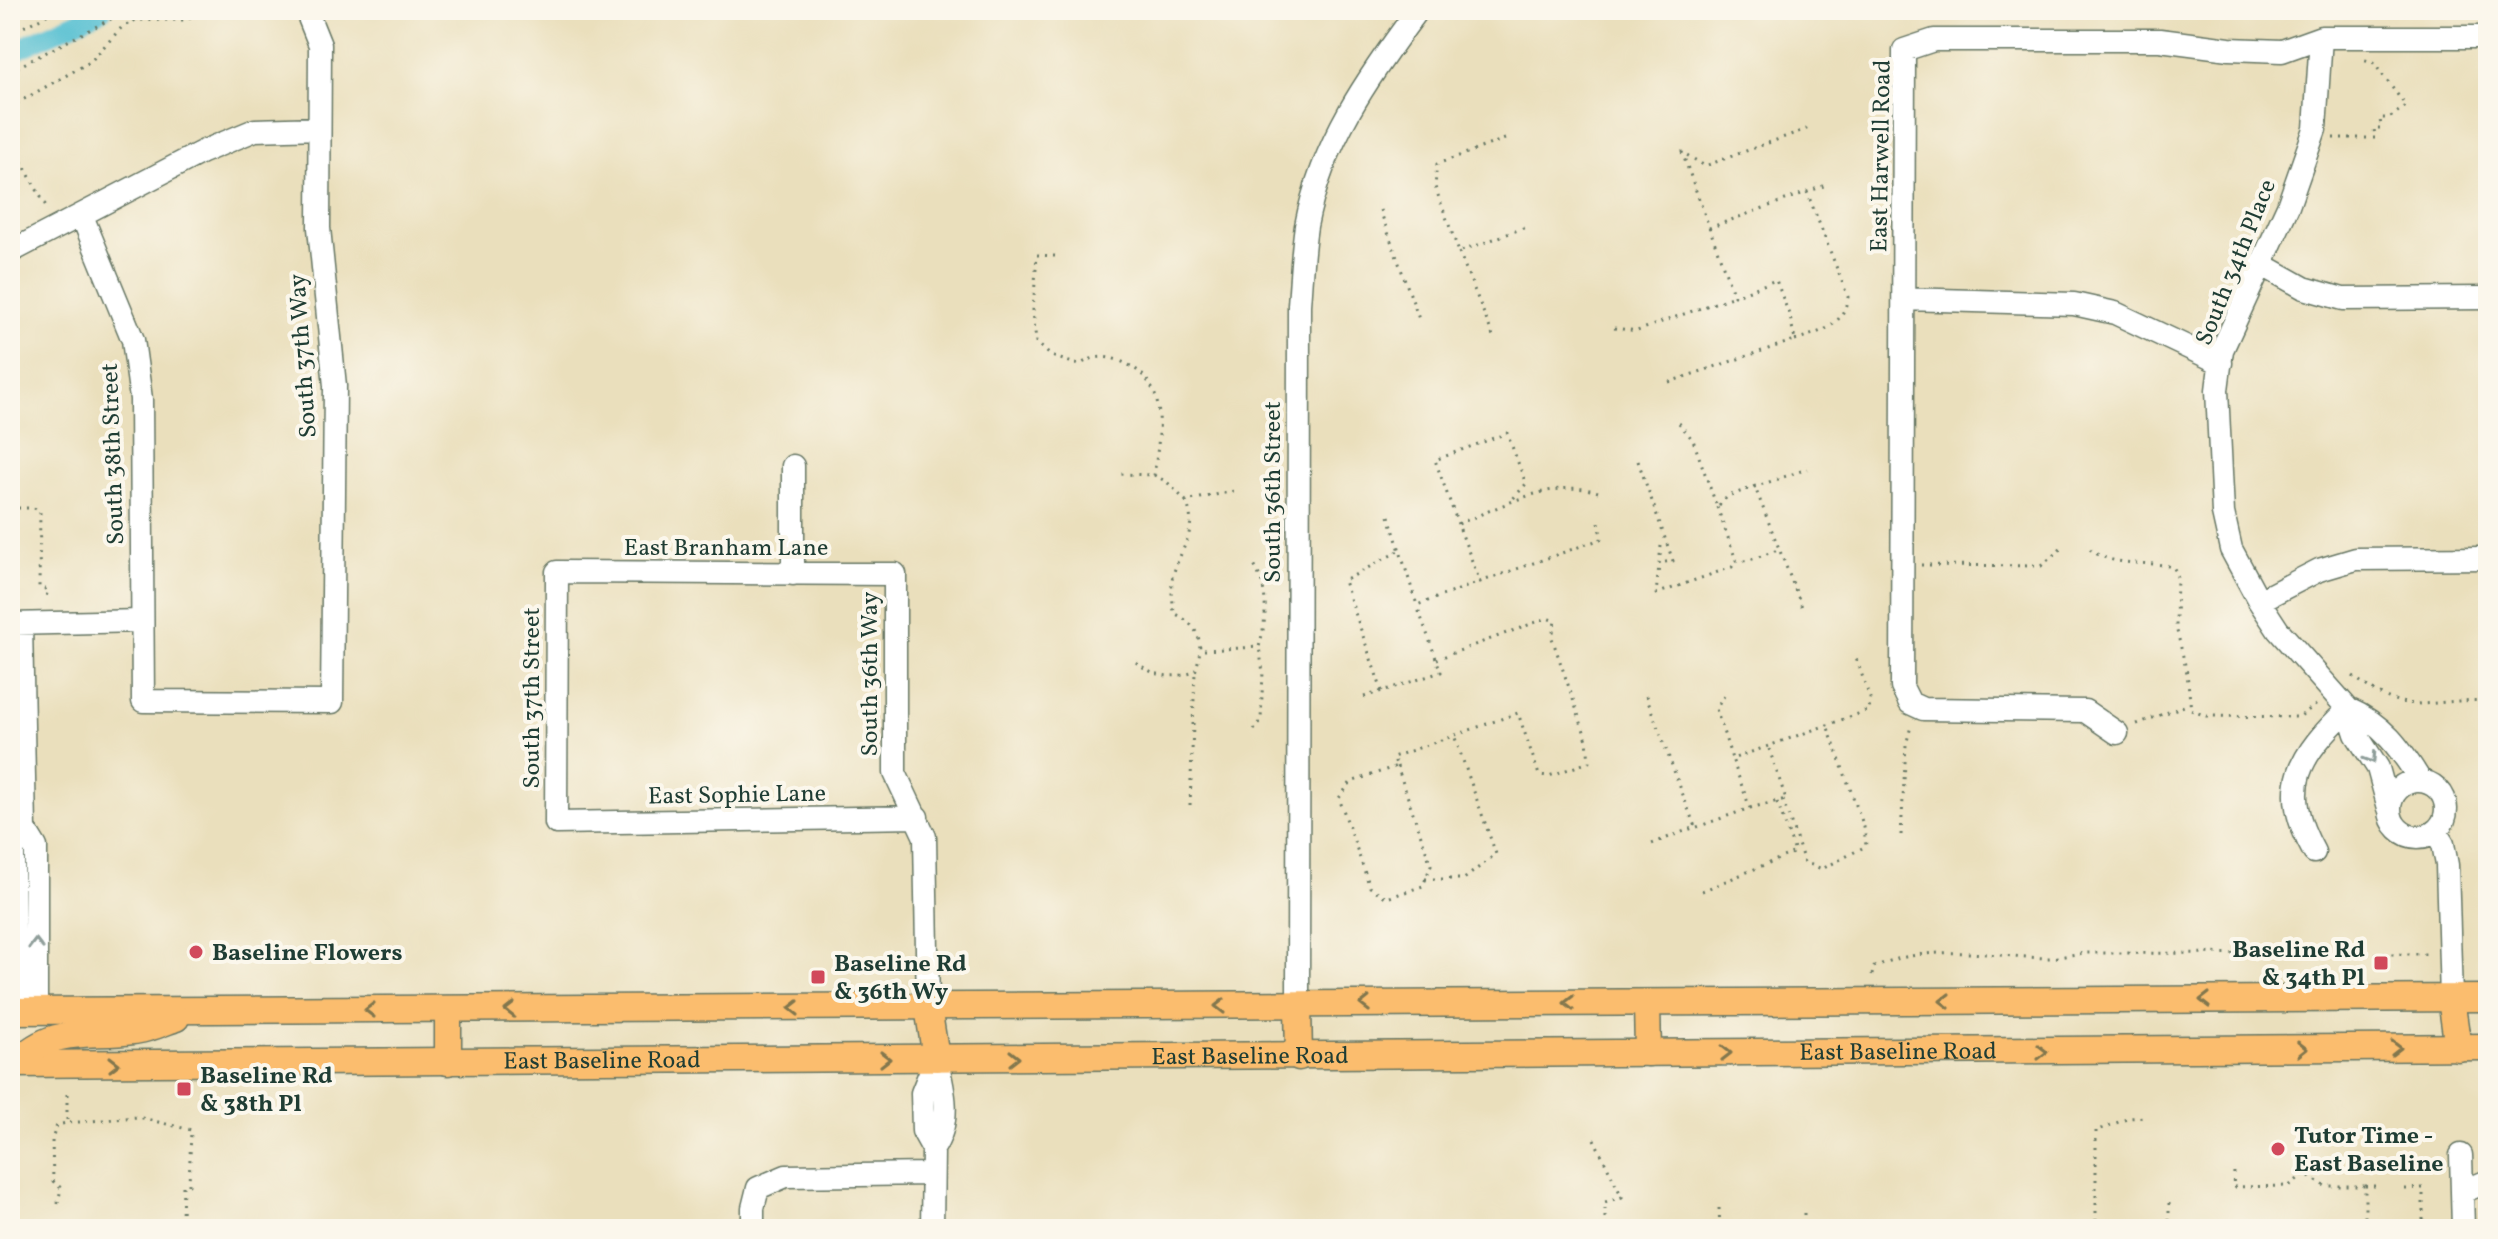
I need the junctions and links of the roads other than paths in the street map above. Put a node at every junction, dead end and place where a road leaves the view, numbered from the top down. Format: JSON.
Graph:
{"nodes":[{"id":1,"x":306,"y":10,"type":"edge"},
{"id":2,"x":1418,"y":10,"type":"edge"},
{"id":3,"x":2321,"y":37,"type":"junction"},
{"id":4,"x":2488,"y":37,"type":"edge"},
{"id":5,"x":318,"y":128,"type":"junction"},
{"id":6,"x":82,"y":216,"type":"junction"},
{"id":7,"x":10,"y":252,"type":"edge"},
{"id":8,"x":2261,"y":264,"type":"junction"},
{"id":9,"x":2488,"y":298,"type":"edge"},
{"id":10,"x":1905,"y":299,"type":"junction"},
{"id":11,"x":2221,"y":363,"type":"junction"},
{"id":12,"x":793,"y":466,"type":"dead end"},
{"id":13,"x":2488,"y":558,"type":"edge"},
{"id":14,"x":557,"y":572,"type":"joint"},
{"id":15,"x":793,"y":574,"type":"junction"},
{"id":16,"x":895,"y":574,"type":"joint"},
{"id":17,"x":2259,"y":601,"type":"junction"},
{"id":18,"x":141,"y":621,"type":"junction"},
{"id":19,"x":15,"y":624,"type":"edge"},
{"id":20,"x":143,"y":701,"type":"joint"},
{"id":21,"x":2348,"y":709,"type":"junction"},
{"id":22,"x":2117,"y":733,"type":"road end"},
{"id":23,"x":2420,"y":780,"type":"junction"},
{"id":24,"x":2389,"y":808,"type":"junction"},
{"id":25,"x":917,"y":817,"type":"junction"},
{"id":26,"x":556,"y":823,"type":"joint"},
{"id":27,"x":18,"y":829,"type":"edge"},
{"id":28,"x":2435,"y":831,"type":"junction"},
{"id":29,"x":2314,"y":852,"type":"dead end"},
{"id":30,"x":2488,"y":998,"type":"edge"},
{"id":31,"x":2451,"y":999,"type":"junction"},
{"id":32,"x":1647,"y":1003,"type":"junction"},
{"id":33,"x":1298,"y":1005,"type":"junction"},
{"id":34,"x":928,"y":1007,"type":"junction"},
{"id":35,"x":201,"y":1010,"type":"junction"},
{"id":36,"x":448,"y":1010,"type":"junction"},
{"id":37,"x":18,"y":1018,"type":"edge"},
{"id":38,"x":2488,"y":1047,"type":"edge"},
{"id":39,"x":2458,"y":1048,"type":"junction"},
{"id":40,"x":1648,"y":1053,"type":"junction"},
{"id":41,"x":1299,"y":1057,"type":"junction"},
{"id":42,"x":25,"y":1058,"type":"edge"},
{"id":43,"x":936,"y":1058,"type":"junction"},
{"id":44,"x":448,"y":1062,"type":"junction"},
{"id":45,"x":2461,"y":1155,"type":"dead end"},
{"id":46,"x":932,"y":1174,"type":"junction"},
{"id":47,"x":2488,"y":1181,"type":"edge"},
{"id":48,"x":2462,"y":1192,"type":"junction"},
{"id":49,"x":753,"y":1229,"type":"edge"},
{"id":50,"x":932,"y":1229,"type":"edge"},
{"id":51,"x":2463,"y":1229,"type":"edge"}],
"edges":[{"from":1,"to":5,"type":"street","name":"South 37th Way"},
{"from":2,"to":33,"type":"street","name":"South 36th Street"},
{"from":3,"to":4,"type":"street","name":"East Harwell Road"},
{"from":3,"to":8,"type":"street","name":"South 34th Place"},
{"from":3,"to":10,"type":"street","name":"East Harwell Road"},
{"from":5,"to":6,"type":"street"},
{"from":5,"to":20,"type":"street","name":"South 37th Way"},
{"from":6,"to":7,"type":"street"},
{"from":6,"to":18,"type":"street","name":"South 38th Street"},
{"from":8,"to":9,"type":"street"},
{"from":8,"to":11,"type":"street","name":"South 34th Place"},
{"from":10,"to":11,"type":"street"},
{"from":10,"to":22,"type":"street","name":"East Harwell Road"},
{"from":11,"to":17,"type":"street","name":"South 34th Place"},
{"from":12,"to":15,"type":"street"},
{"from":13,"to":17,"type":"street"},
{"from":14,"to":15,"type":"street","name":"East Branham Lane"},
{"from":14,"to":26,"type":"street","name":"South 37th Street"},
{"from":15,"to":16,"type":"street","name":"East Branham Lane"},
{"from":16,"to":25,"type":"street","name":"South 36th Way"},
{"from":17,"to":21,"type":"street","name":"South 34th Place"},
{"from":18,"to":19,"type":"street"},
{"from":18,"to":20,"type":"street","name":"South 38th Street"},
{"from":19,"to":27,"type":"street"},
{"from":21,"to":23,"type":"street","name":"South 34th Place"},
{"from":21,"to":24,"type":"street","name":"South 34th Place","one_way":true},
{"from":21,"to":29,"type":"street"},
{"from":23,"to":24,"type":"street"},
{"from":23,"to":28,"type":"street","name":"South 34th Place"},
{"from":24,"to":28,"type":"street","name":"South 34th Place"},
{"from":25,"to":26,"type":"street","name":"East Sophie Lane"},
{"from":25,"to":34,"type":"street","name":"South 36th Way"},
{"from":27,"to":37,"type":"street"},
{"from":28,"to":31,"type":"street","name":"South 34th Place"},
{"from":30,"to":31,"type":"main road","name":"East Baseline Road"},
{"from":31,"to":32,"type":"main road","name":"East Baseline Road","one_way":true},
{"from":31,"to":39,"type":"main road"},
{"from":32,"to":33,"type":"main road","name":"East Baseline Road","one_way":true},
{"from":32,"to":40,"type":"main road"},
{"from":33,"to":34,"type":"main road","name":"East Baseline Road","one_way":true},
{"from":33,"to":41,"type":"main road"},
{"from":34,"to":36,"type":"main road","name":"East Baseline Road","one_way":true},
{"from":34,"to":43,"type":"main road"},
{"from":36,"to":35,"type":"main road","name":"East Baseline Road","one_way":true},
{"from":35,"to":37,"type":"main road","name":"East Baseline Road"},
{"from":35,"to":42,"type":"main road"},
{"from":36,"to":44,"type":"main road"},
{"from":37,"to":42,"type":"main road"},
{"from":38,"to":39,"type":"main road","name":"East Baseline Road"},
{"from":40,"to":39,"type":"main road","name":"East Baseline Road","one_way":true},
{"from":40,"to":41,"type":"main road","name":"East Baseline Road"},
{"from":43,"to":41,"type":"main road","name":"East Baseline Road","one_way":true},
{"from":42,"to":44,"type":"main road","name":"East Baseline Road","one_way":true},
{"from":44,"to":43,"type":"main road","name":"East Baseline Road","one_way":true},
{"from":43,"to":46,"type":"street"},
{"from":45,"to":48,"type":"street"},
{"from":46,"to":49,"type":"street"},
{"from":46,"to":50,"type":"street"},
{"from":47,"to":48,"type":"street"},
{"from":48,"to":51,"type":"street"}]}
